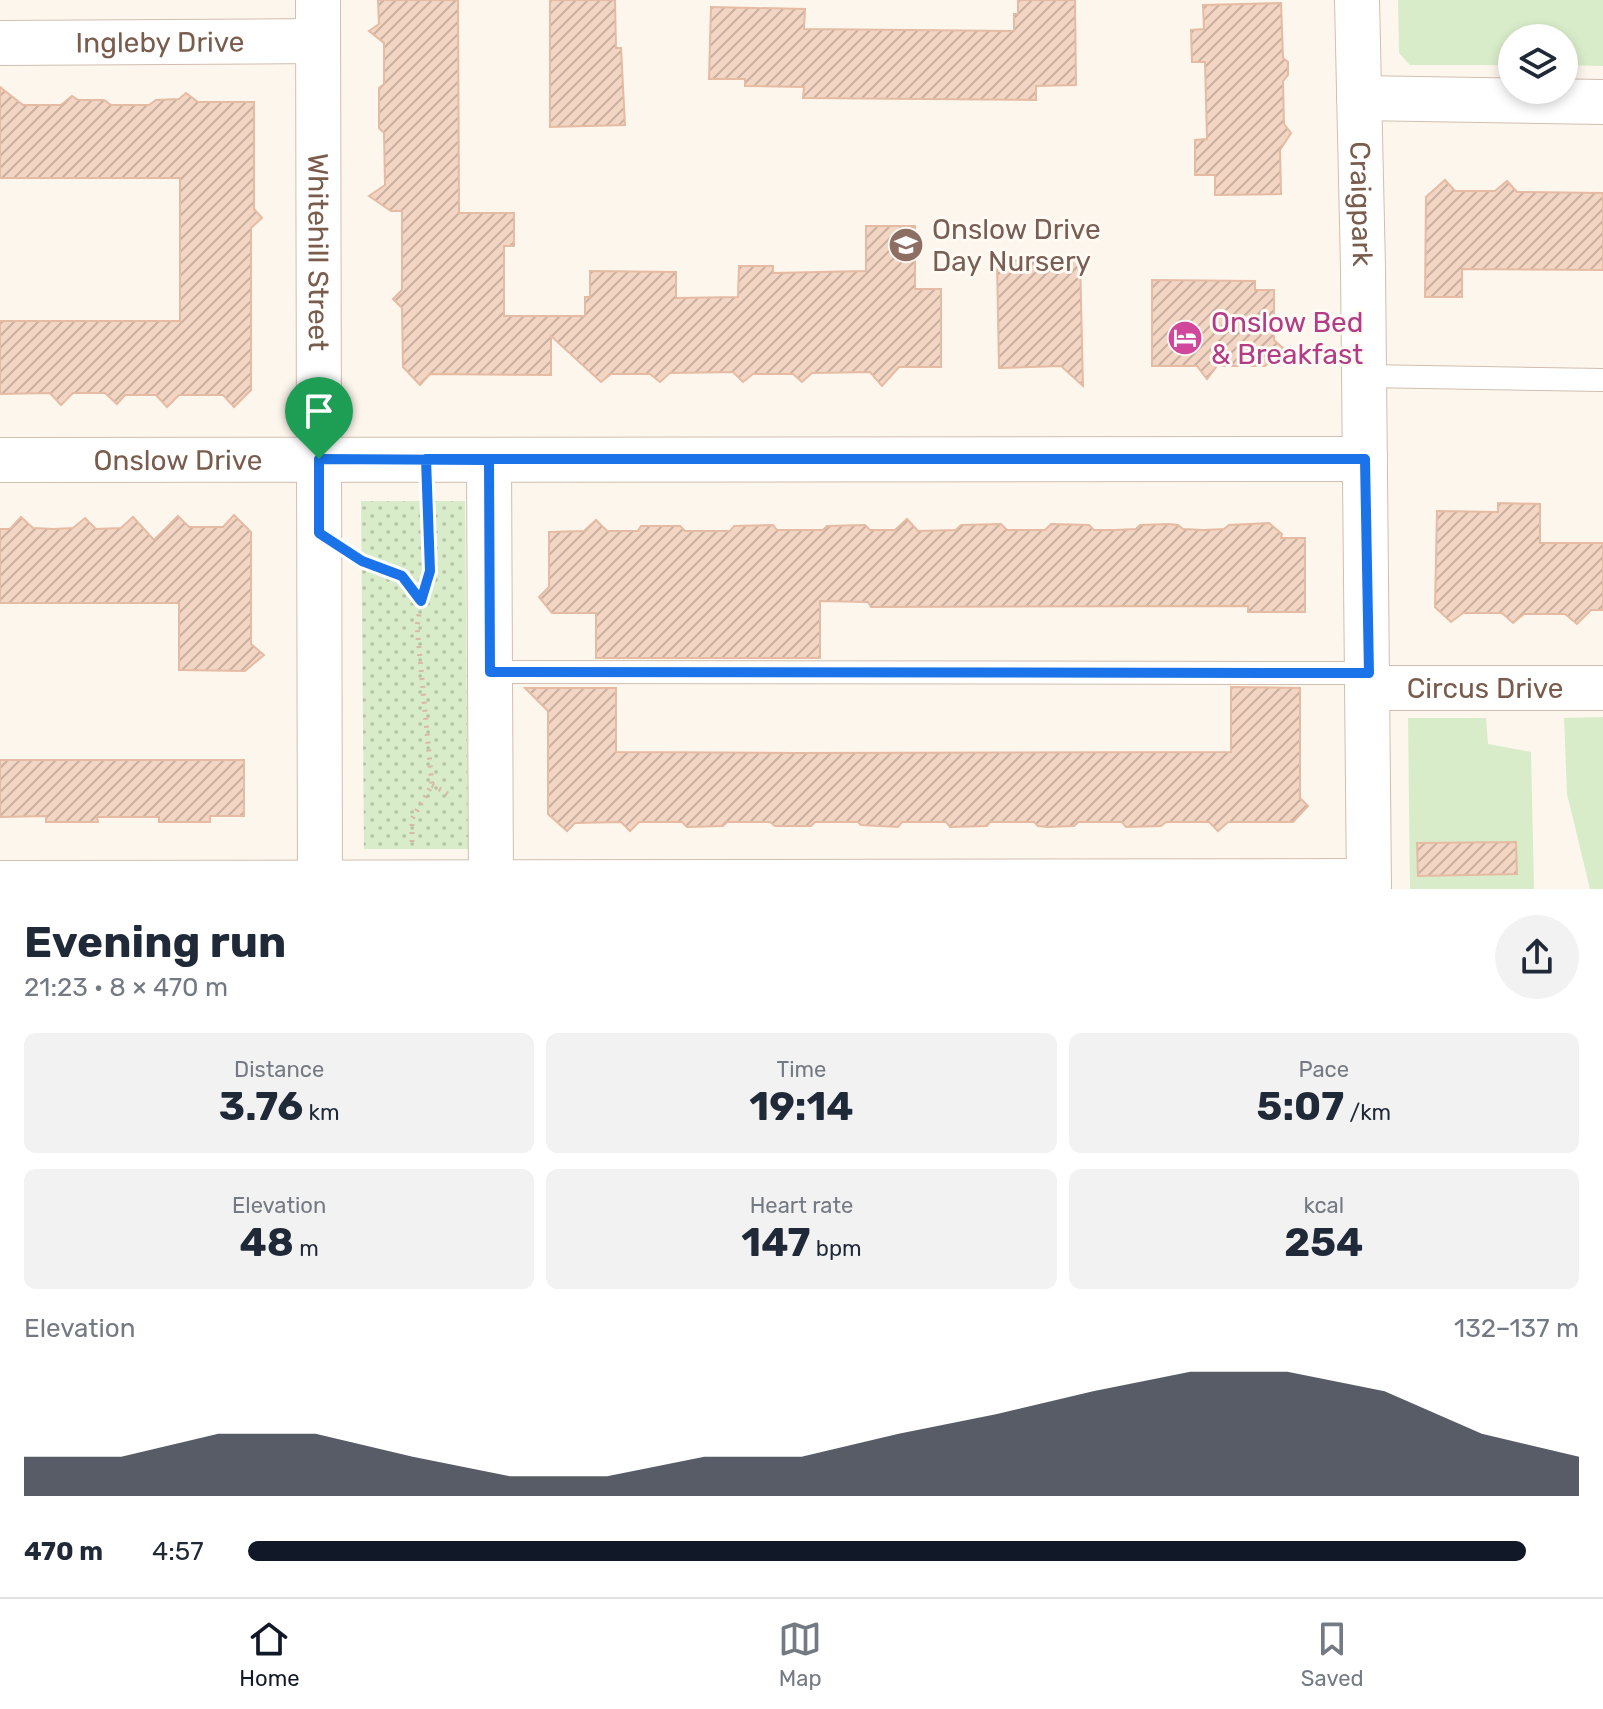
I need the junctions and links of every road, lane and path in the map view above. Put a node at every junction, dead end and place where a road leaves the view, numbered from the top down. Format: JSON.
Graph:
{"nodes":[{"id":1,"x":1357,"y":0,"type":"edge"},
{"id":2,"x":318,"y":21,"type":"edge"},
{"id":3,"x":0,"y":43,"type":"edge"},
{"id":4,"x":1359,"y":98,"type":"junction"},
{"id":5,"x":1603,"y":102,"type":"edge"},
{"id":6,"x":1365,"y":376,"type":"junction"},
{"id":7,"x":1603,"y":380,"type":"edge"},
{"id":8,"x":319,"y":459,"type":"junction"},
{"id":9,"x":426,"y":459,"type":"junction"},
{"id":10,"x":1365,"y":459,"type":"junction"},
{"id":11,"x":0,"y":460,"type":"edge"},
{"id":12,"x":489,"y":460,"type":"junction"},
{"id":13,"x":319,"y":533,"type":"junction"},
{"id":14,"x":421,"y":601,"type":"junction"},
{"id":15,"x":490,"y":672,"type":"junction"},
{"id":16,"x":1369,"y":680,"type":"junction"},
{"id":17,"x":1603,"y":688,"type":"edge"},
{"id":18,"x":0,"y":883,"type":"edge"},
{"id":19,"x":411,"y":883,"type":"junction"},
{"id":20,"x":491,"y":883,"type":"junction"},
{"id":21,"x":1369,"y":885,"type":"edge"},
{"id":22,"x":320,"y":886,"type":"edge"}],
"edges":[{"from":1,"to":4,"type":"street","name":"Craigpark"},
{"from":2,"to":3,"type":"street","name":"Ingleby Drive"},
{"from":2,"to":8,"type":"street","name":"Whitehill Street"},
{"from":4,"to":5,"type":"street"},
{"from":4,"to":6,"type":"street","name":"Craigpark"},
{"from":6,"to":7,"type":"lane"},
{"from":6,"to":10,"type":"street","name":"Craigpark"},
{"from":8,"to":9,"type":"street","name":"Onslow Drive"},
{"from":8,"to":11,"type":"street","name":"Onslow Drive"},
{"from":8,"to":13,"type":"street","name":"Whitehill Street"},
{"from":9,"to":12,"type":"street","name":"Onslow Drive"},
{"from":9,"to":14,"type":"path"},
{"from":10,"to":12,"type":"street","name":"Onslow Drive"},
{"from":10,"to":16,"type":"street","name":"Craigpark"},
{"from":12,"to":15,"type":"street"},
{"from":13,"to":14,"type":"path"},
{"from":13,"to":22,"type":"street","name":"Whitehill Street"},
{"from":14,"to":19,"type":"path"},
{"from":15,"to":16,"type":"lane"},
{"from":15,"to":20,"type":"street"},
{"from":16,"to":17,"type":"street","name":"Circus Drive"},
{"from":16,"to":21,"type":"street","name":"Craigpark"},
{"from":18,"to":22,"type":"street"},
{"from":19,"to":20,"type":"street"},
{"from":19,"to":22,"type":"street"},
{"from":20,"to":21,"type":"street"}]}
